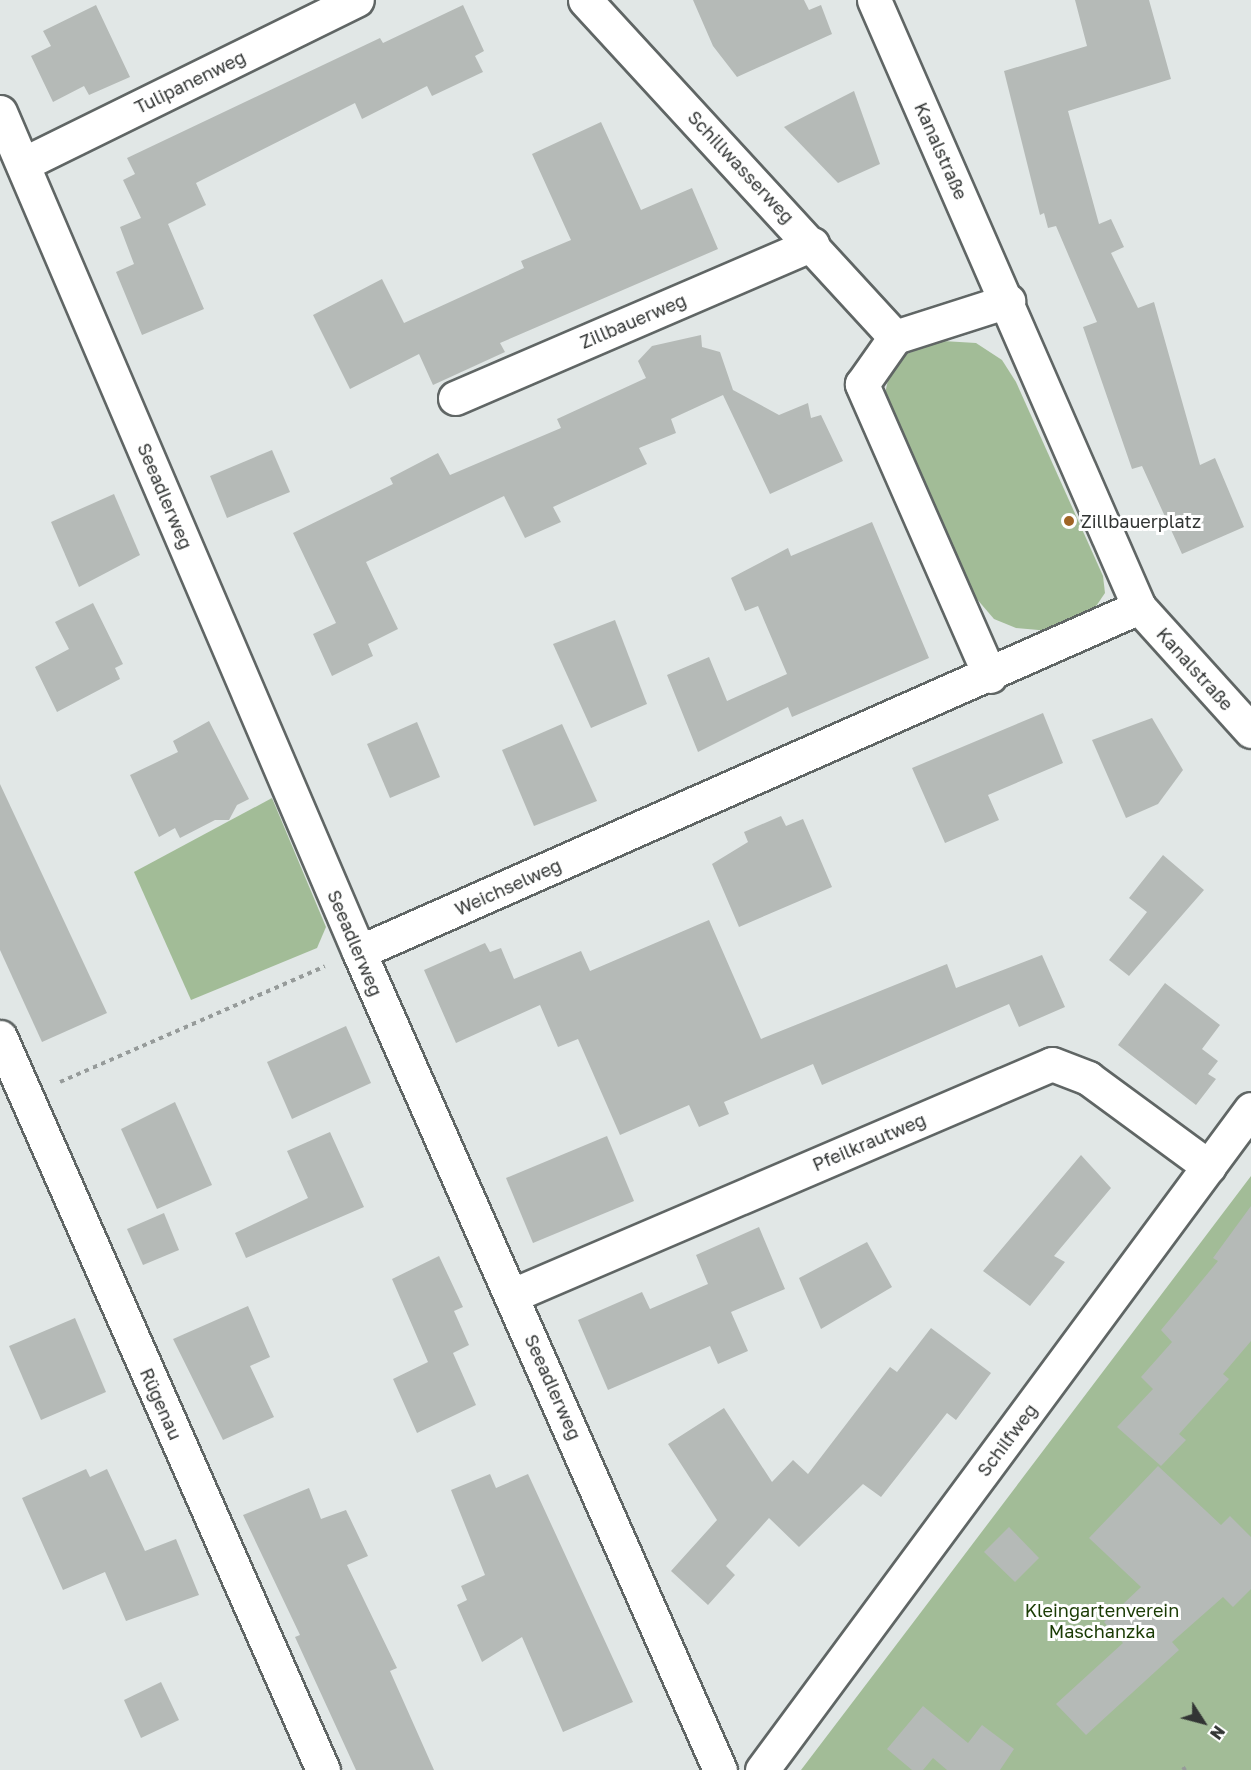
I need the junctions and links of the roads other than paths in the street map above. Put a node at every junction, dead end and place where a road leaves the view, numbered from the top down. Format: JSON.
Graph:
{"nodes":[{"id":1,"x":357,"y":0,"type":"edge"},
{"id":2,"x":585,"y":0,"type":"edge"},
{"id":3,"x":874,"y":0,"type":"edge"},
{"id":4,"x":0,"y":112,"type":"edge"},
{"id":5,"x":23,"y":164,"type":"junction"},
{"id":6,"x":812,"y":244,"type":"junction"},
{"id":7,"x":1008,"y":301,"type":"junction"},
{"id":8,"x":895,"y":337,"type":"junction"},
{"id":9,"x":455,"y":398,"type":"dead end"},
{"id":10,"x":1139,"y":607,"type":"junction"},
{"id":11,"x":990,"y":676,"type":"junction"},
{"id":12,"x":1251,"y":731,"type":"edge"},
{"id":13,"x":359,"y":952,"type":"junction"},
{"id":14,"x":0,"y":1037,"type":"edge"},
{"id":15,"x":1251,"y":1109,"type":"edge"},
{"id":16,"x":1209,"y":1167,"type":"junction"},
{"id":17,"x":513,"y":1295,"type":"junction"},
{"id":18,"x":323,"y":1770,"type":"edge"},
{"id":19,"x":720,"y":1770,"type":"edge"},
{"id":20,"x":762,"y":1770,"type":"edge"}],
"edges":[{"from":1,"to":5,"type":"street","name":"Tulipanenweg"},
{"from":2,"to":6,"type":"street","name":"Schillwasserweg"},
{"from":3,"to":7,"type":"street","name":"Kanalstraße"},
{"from":4,"to":5,"type":"street","name":"Seeadlerweg"},
{"from":5,"to":13,"type":"street","name":"Seeadlerweg"},
{"from":6,"to":8,"type":"street","name":"Schillwasserweg"},
{"from":6,"to":9,"type":"street","name":"Zillbauerweg"},
{"from":7,"to":8,"type":"street"},
{"from":7,"to":10,"type":"street"},
{"from":8,"to":11,"type":"street"},
{"from":10,"to":11,"type":"street"},
{"from":10,"to":12,"type":"street","name":"Kanalstraße"},
{"from":11,"to":13,"type":"street","name":"Weichselweg"},
{"from":13,"to":17,"type":"street","name":"Seeadlerweg"},
{"from":14,"to":18,"type":"street","name":"Rügenau"},
{"from":15,"to":16,"type":"street","name":"Schilfweg"},
{"from":16,"to":17,"type":"street","name":"Pfeilkrautweg"},
{"from":16,"to":20,"type":"street","name":"Schilfweg"},
{"from":17,"to":19,"type":"street","name":"Seeadlerweg"}]}
